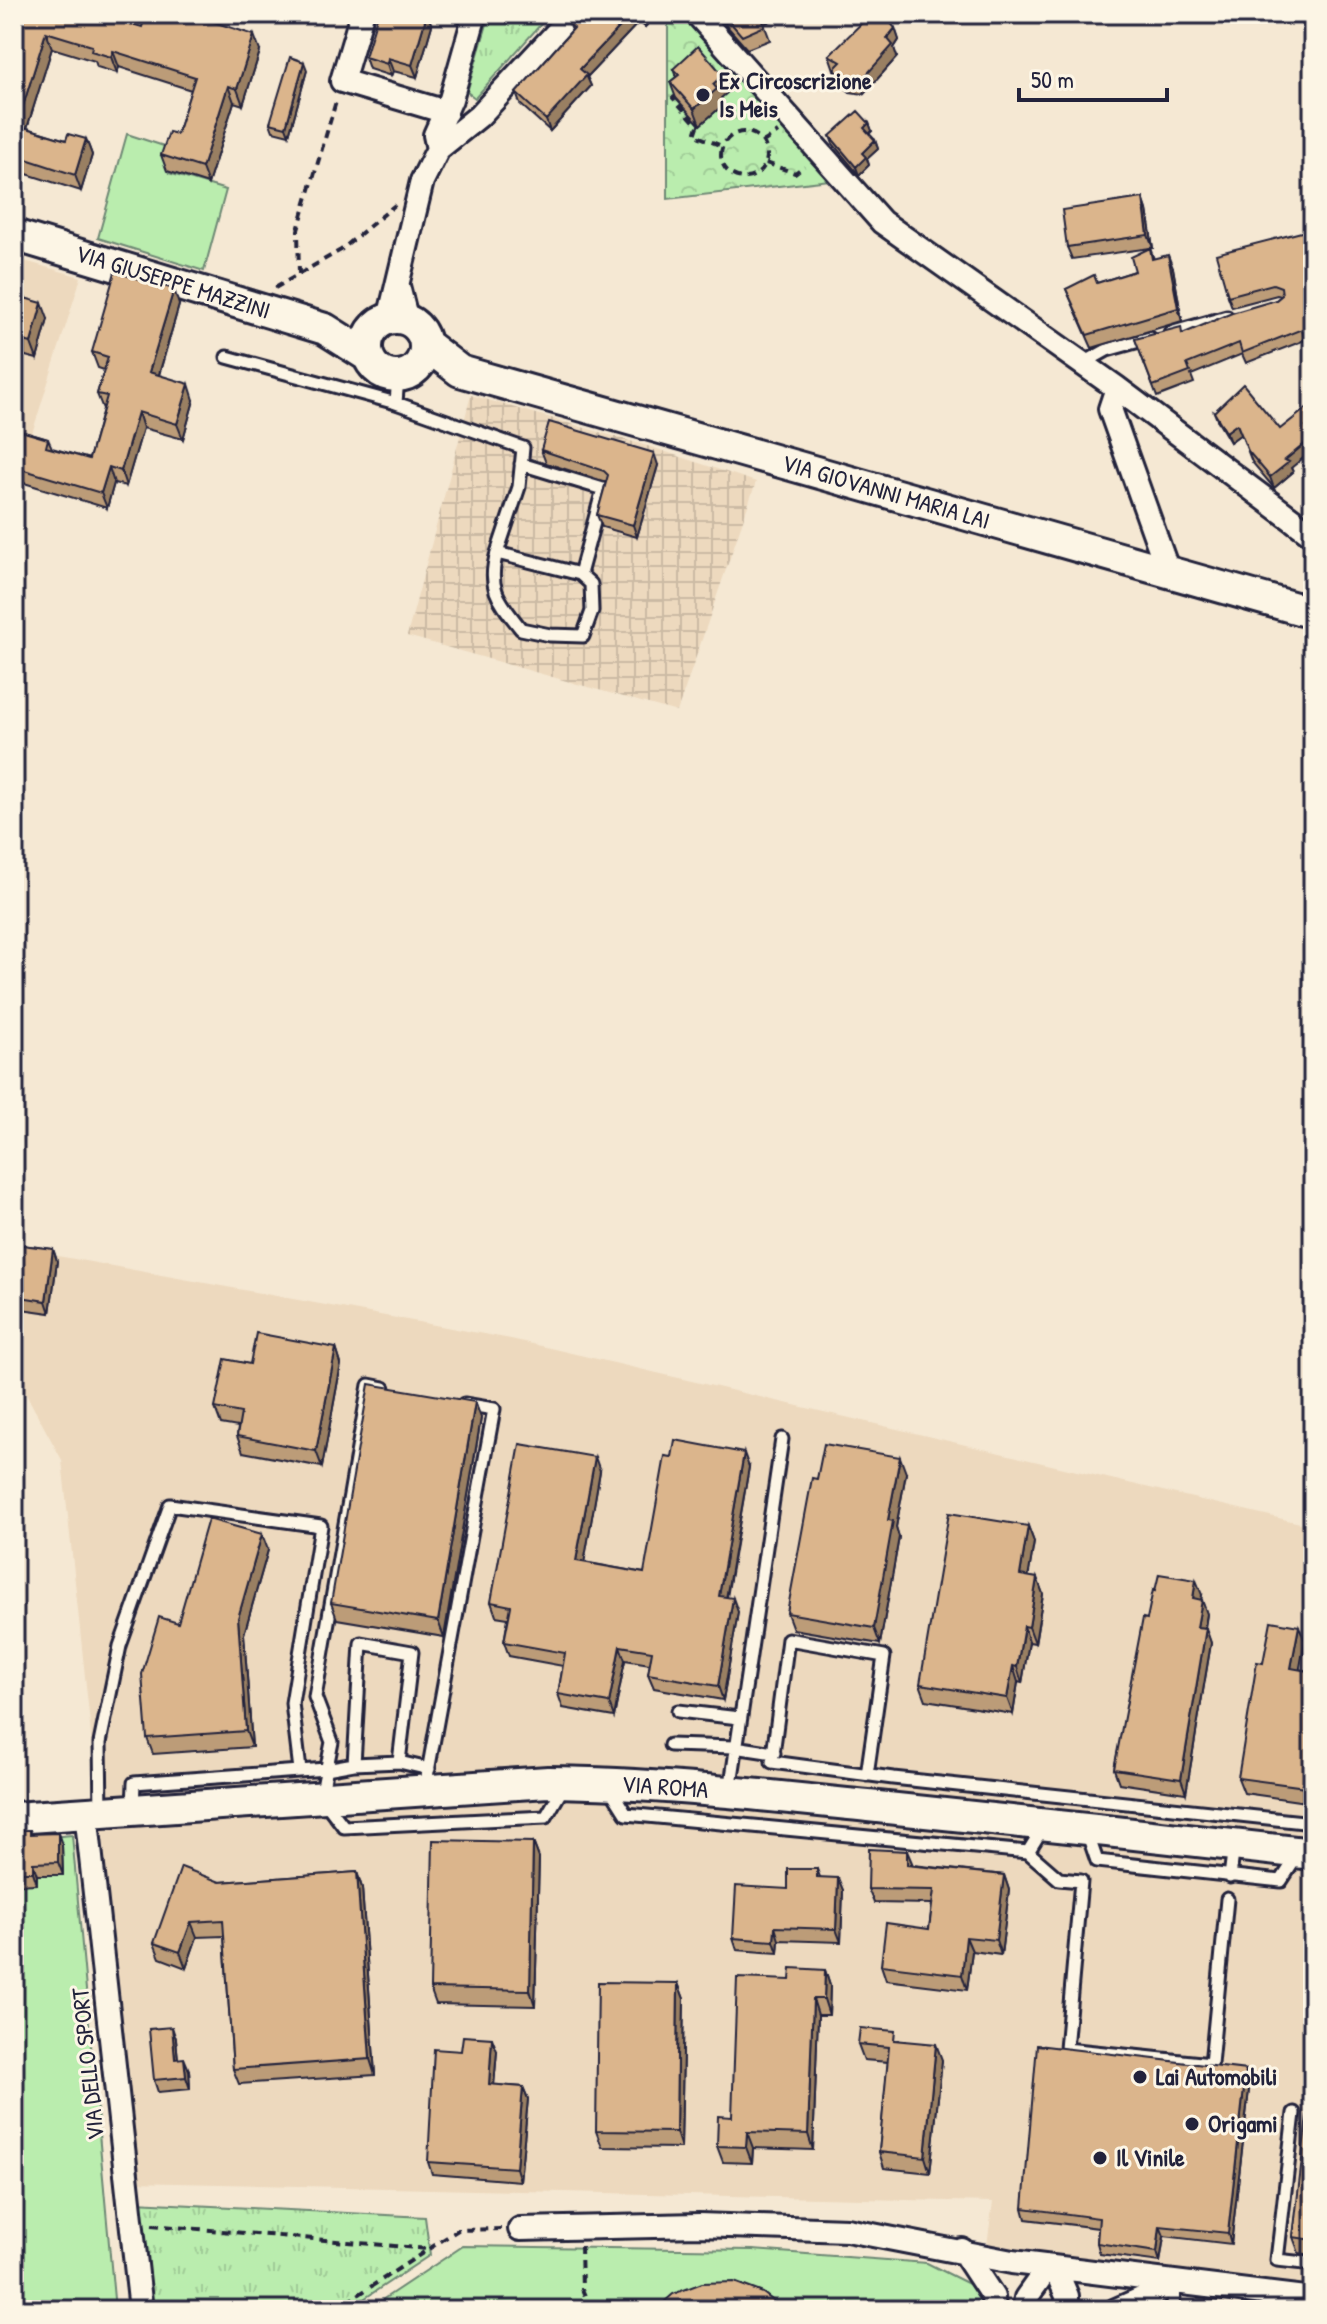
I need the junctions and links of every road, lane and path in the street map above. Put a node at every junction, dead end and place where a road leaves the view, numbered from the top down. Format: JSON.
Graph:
{"nodes":[{"id":1,"x":362,"y":14,"type":"edge"},
{"id":2,"x":475,"y":14,"type":"edge"},
{"id":3,"x":574,"y":14,"type":"edge"},
{"id":4,"x":697,"y":14,"type":"edge"},
{"id":5,"x":342,"y":81,"type":"junction"},
{"id":6,"x":675,"y":85,"type":"edge"},
{"id":7,"x":448,"y":105,"type":"junction"},
{"id":8,"x":479,"y":116,"type":"junction"},
{"id":9,"x":722,"y":146,"type":"junction"},
{"id":10,"x":438,"y":149,"type":"junction"},
{"id":11,"x":766,"y":163,"type":"junction"},
{"id":12,"x":795,"y":173,"type":"dead end"},
{"id":13,"x":397,"y":203,"type":"dead end"},
{"id":14,"x":14,"y":235,"type":"edge"},
{"id":15,"x":299,"y":274,"type":"junction"},
{"id":16,"x":254,"y":306,"type":"junction"},
{"id":17,"x":1235,"y":315,"type":"edge"},
{"id":18,"x":396,"y":352,"type":"junction"},
{"id":19,"x":227,"y":357,"type":"dead end"},
{"id":20,"x":1082,"y":364,"type":"junction"},
{"id":21,"x":1117,"y":388,"type":"junction"},
{"id":22,"x":521,"y":464,"type":"junction"},
{"id":23,"x":1313,"y":535,"type":"edge"},
{"id":24,"x":497,"y":553,"type":"junction"},
{"id":25,"x":1163,"y":570,"type":"junction"},
{"id":26,"x":580,"y":574,"type":"junction"},
{"id":27,"x":1313,"y":613,"type":"edge"},
{"id":28,"x":400,"y":1391,"type":"edge"},
{"id":29,"x":447,"y":1400,"type":"edge"},
{"id":30,"x":782,"y":1439,"type":"dead end"},
{"id":31,"x":678,"y":1711,"type":"dead end"},
{"id":32,"x":739,"y":1718,"type":"junction"},
{"id":33,"x":670,"y":1745,"type":"dead end"},
{"id":34,"x":735,"y":1747,"type":"junction"},
{"id":35,"x":774,"y":1753,"type":"junction"},
{"id":36,"x":399,"y":1762,"type":"junction"},
{"id":37,"x":354,"y":1764,"type":"junction"},
{"id":38,"x":300,"y":1770,"type":"junction"},
{"id":39,"x":867,"y":1775,"type":"junction"},
{"id":40,"x":427,"y":1780,"type":"junction"},
{"id":41,"x":566,"y":1782,"type":"junction"},
{"id":42,"x":324,"y":1783,"type":"junction"},
{"id":43,"x":606,"y":1783,"type":"junction"},
{"id":44,"x":276,"y":1786,"type":"junction"},
{"id":45,"x":730,"y":1791,"type":"junction"},
{"id":46,"x":891,"y":1793,"type":"junction"},
{"id":47,"x":998,"y":1805,"type":"junction"},
{"id":48,"x":93,"y":1812,"type":"junction"},
{"id":49,"x":14,"y":1818,"type":"edge"},
{"id":50,"x":1101,"y":1820,"type":"junction"},
{"id":51,"x":1045,"y":1823,"type":"junction"},
{"id":52,"x":1313,"y":1823,"type":"edge"},
{"id":53,"x":1225,"y":1834,"type":"junction"},
{"id":54,"x":1028,"y":1852,"type":"junction"},
{"id":55,"x":1306,"y":1854,"type":"edge"},
{"id":56,"x":1230,"y":1877,"type":"junction"},
{"id":57,"x":1227,"y":1899,"type":"dead end"},
{"id":58,"x":1294,"y":2113,"type":"dead end"},
{"id":59,"x":131,"y":2223,"type":"junction"},
{"id":60,"x":581,"y":2227,"type":"junction"},
{"id":61,"x":520,"y":2229,"type":"joint"},
{"id":62,"x":429,"y":2249,"type":"junction"},
{"id":63,"x":954,"y":2249,"type":"junction"},
{"id":64,"x":1313,"y":2264,"type":"edge"},
{"id":65,"x":1051,"y":2268,"type":"junction"},
{"id":66,"x":1176,"y":2284,"type":"junction"},
{"id":67,"x":1313,"y":2299,"type":"edge"},
{"id":68,"x":141,"y":2310,"type":"edge"},
{"id":69,"x":335,"y":2310,"type":"edge"},
{"id":70,"x":591,"y":2310,"type":"edge"},
{"id":71,"x":994,"y":2310,"type":"edge"},
{"id":72,"x":1024,"y":2310,"type":"edge"},
{"id":73,"x":1067,"y":2310,"type":"edge"},
{"id":74,"x":1116,"y":2310,"type":"edge"},
{"id":75,"x":1172,"y":2310,"type":"edge"}],
"edges":[{"from":1,"to":5,"type":"street"},
{"from":2,"to":7,"type":"street"},
{"from":3,"to":8,"type":"street"},
{"from":4,"to":20,"type":"street"},
{"from":5,"to":7,"type":"street"},
{"from":5,"to":15,"type":"path"},
{"from":6,"to":9,"type":"path"},
{"from":7,"to":8,"type":"street"},
{"from":7,"to":10,"type":"street"},
{"from":8,"to":10,"type":"street"},
{"from":9,"to":11,"type":"path"},
{"from":9,"to":11,"type":"path"},
{"from":10,"to":18,"type":"street"},
{"from":11,"to":12,"type":"path"},
{"from":13,"to":15,"type":"path"},
{"from":14,"to":16,"type":"street","name":"VIA GIUSEPPE MAZZINI"},
{"from":15,"to":16,"type":"path"},
{"from":16,"to":18,"type":"street","name":"VIA GIUSEPPE MAZZINI"},
{"from":17,"to":20,"type":"lane"},
{"from":18,"to":19,"type":"lane"},
{"from":18,"to":22,"type":"lane"},
{"from":18,"to":25,"type":"street","name":"VIA GIOVANNI MARIA LAI"},
{"from":20,"to":21,"type":"street"},
{"from":21,"to":23,"type":"street"},
{"from":21,"to":25,"type":"street"},
{"from":22,"to":24,"type":"lane"},
{"from":22,"to":26,"type":"lane"},
{"from":24,"to":26,"type":"lane"},
{"from":24,"to":26,"type":"lane"},
{"from":25,"to":27,"type":"street","name":"VIA GIOVANNI MARIA LAI"},
{"from":28,"to":42,"type":"lane"},
{"from":29,"to":40,"type":"lane"},
{"from":30,"to":32,"type":"lane"},
{"from":31,"to":32,"type":"lane"},
{"from":32,"to":34,"type":"lane"},
{"from":33,"to":34,"type":"lane"},
{"from":34,"to":35,"type":"lane"},
{"from":34,"to":45,"type":"lane"},
{"from":35,"to":39,"type":"lane"},
{"from":35,"to":39,"type":"lane"},
{"from":36,"to":37,"type":"lane"},
{"from":36,"to":37,"type":"lane"},
{"from":36,"to":40,"type":"lane"},
{"from":37,"to":42,"type":"lane"},
{"from":38,"to":42,"type":"lane"},
{"from":38,"to":44,"type":"lane"},
{"from":38,"to":48,"type":"lane"},
{"from":39,"to":46,"type":"lane"},
{"from":40,"to":41,"type":"street","name":"VIA ROMA"},
{"from":40,"to":42,"type":"street","name":"VIA ROMA"},
{"from":41,"to":42,"type":"lane"},
{"from":41,"to":43,"type":"street","name":"VIA ROMA"},
{"from":42,"to":44,"type":"street","name":"VIA ROMA"},
{"from":43,"to":45,"type":"street","name":"VIA ROMA"},
{"from":43,"to":54,"type":"lane"},
{"from":44,"to":48,"type":"street","name":"VIA ROMA"},
{"from":45,"to":46,"type":"street","name":"VIA ROMA"},
{"from":46,"to":47,"type":"street","name":"VIA ROMA"},
{"from":47,"to":50,"type":"lane"},
{"from":47,"to":51,"type":"street","name":"VIA ROMA"},
{"from":48,"to":49,"type":"street","name":"VIA ROMA"},
{"from":48,"to":59,"type":"street","name":"VIA DELLO SPORT"},
{"from":50,"to":51,"type":"street","name":"VIA ROMA"},
{"from":50,"to":53,"type":"street","name":"VIA ROMA"},
{"from":50,"to":56,"type":"lane"},
{"from":51,"to":54,"type":"lane"},
{"from":52,"to":53,"type":"lane"},
{"from":53,"to":55,"type":"street","name":"VIA ROMA"},
{"from":53,"to":56,"type":"lane"},
{"from":54,"to":57,"type":"lane"},
{"from":55,"to":56,"type":"lane"},
{"from":58,"to":64,"type":"lane"},
{"from":59,"to":62,"type":"path"},
{"from":59,"to":68,"type":"street","name":"VIA DELLO SPORT"},
{"from":60,"to":61,"type":"street"},
{"from":60,"to":63,"type":"street"},
{"from":60,"to":70,"type":"path"},
{"from":61,"to":62,"type":"path"},
{"from":62,"to":69,"type":"path"},
{"from":63,"to":65,"type":"street"},
{"from":63,"to":71,"type":"street"},
{"from":65,"to":66,"type":"street"},
{"from":65,"to":72,"type":"street"},
{"from":65,"to":73,"type":"street"},
{"from":66,"to":67,"type":"street"},
{"from":66,"to":74,"type":"street"},
{"from":66,"to":75,"type":"lane"}]}
